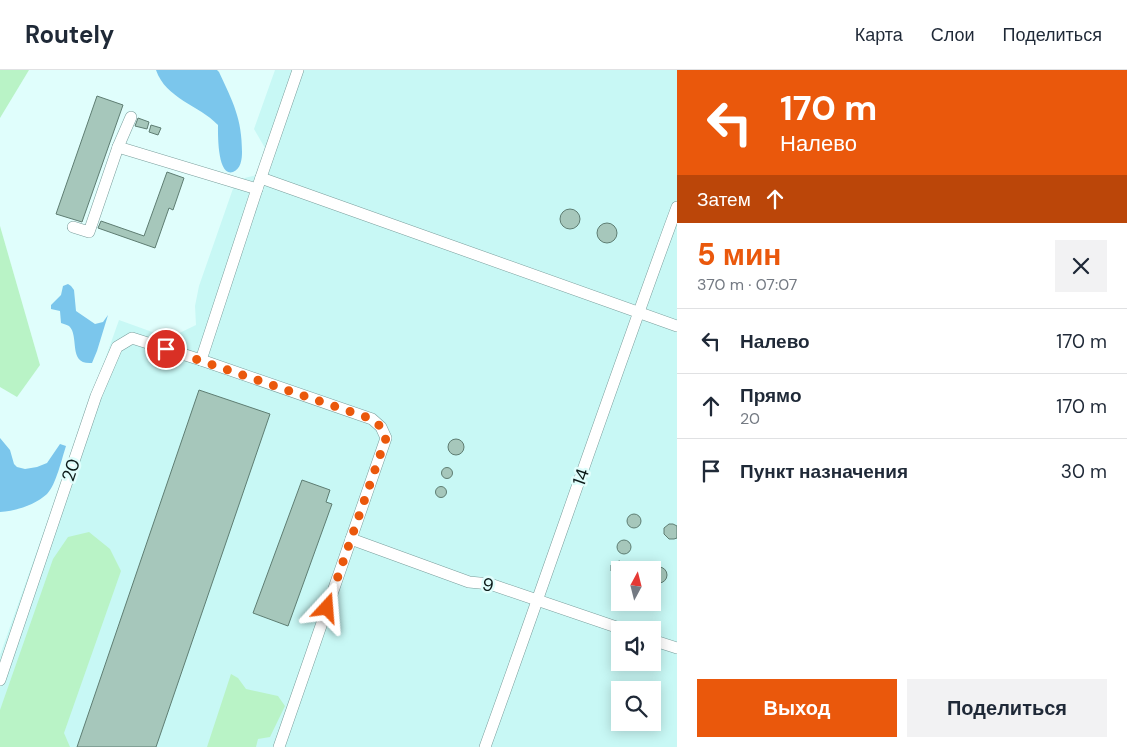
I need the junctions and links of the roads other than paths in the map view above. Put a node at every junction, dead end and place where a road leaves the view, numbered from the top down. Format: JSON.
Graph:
{"nodes":[{"id":1,"x":298,"y":70,"type":"edge"},
{"id":2,"x":131,"y":117,"type":"dead end"},
{"id":3,"x":118,"y":147,"type":"junction"},
{"id":4,"x":259,"y":184,"type":"junction"},
{"id":5,"x":677,"y":207,"type":"edge"},
{"id":6,"x":73,"y":226,"type":"dead end"},
{"id":7,"x":638,"y":313,"type":"junction"},
{"id":8,"x":677,"y":326,"type":"edge"},
{"id":9,"x":201,"y":360,"type":"junction"},
{"id":10,"x":351,"y":539,"type":"junction"},
{"id":11,"x":538,"y":600,"type":"junction"},
{"id":12,"x":611,"y":625,"type":"edge"},
{"id":13,"x":661,"y":643,"type":"edge"},
{"id":14,"x":677,"y":648,"type":"edge"},
{"id":15,"x":0,"y":680,"type":"edge"},
{"id":16,"x":279,"y":747,"type":"edge"},
{"id":17,"x":485,"y":747,"type":"edge"}],
"edges":[{"from":1,"to":4,"type":"lane"},
{"from":2,"to":3,"type":"lane"},
{"from":3,"to":4,"type":"lane"},
{"from":3,"to":6,"type":"lane"},
{"from":4,"to":7,"type":"lane"},
{"from":4,"to":9,"type":"lane"},
{"from":5,"to":7,"type":"lane","name":"14","number":"14"},
{"from":7,"to":8,"type":"lane"},
{"from":7,"to":11,"type":"lane","name":"14","number":"14"},
{"from":9,"to":10,"type":"lane","name":"20"},
{"from":9,"to":15,"type":"lane","name":"20","number":"20"},
{"from":10,"to":11,"type":"lane","name":"9","number":"9"},
{"from":10,"to":16,"type":"lane","name":"20"},
{"from":11,"to":12,"type":"lane","name":"9","number":"9"},
{"from":11,"to":17,"type":"lane","name":"14","number":"14"},
{"from":13,"to":14,"type":"lane"}]}
